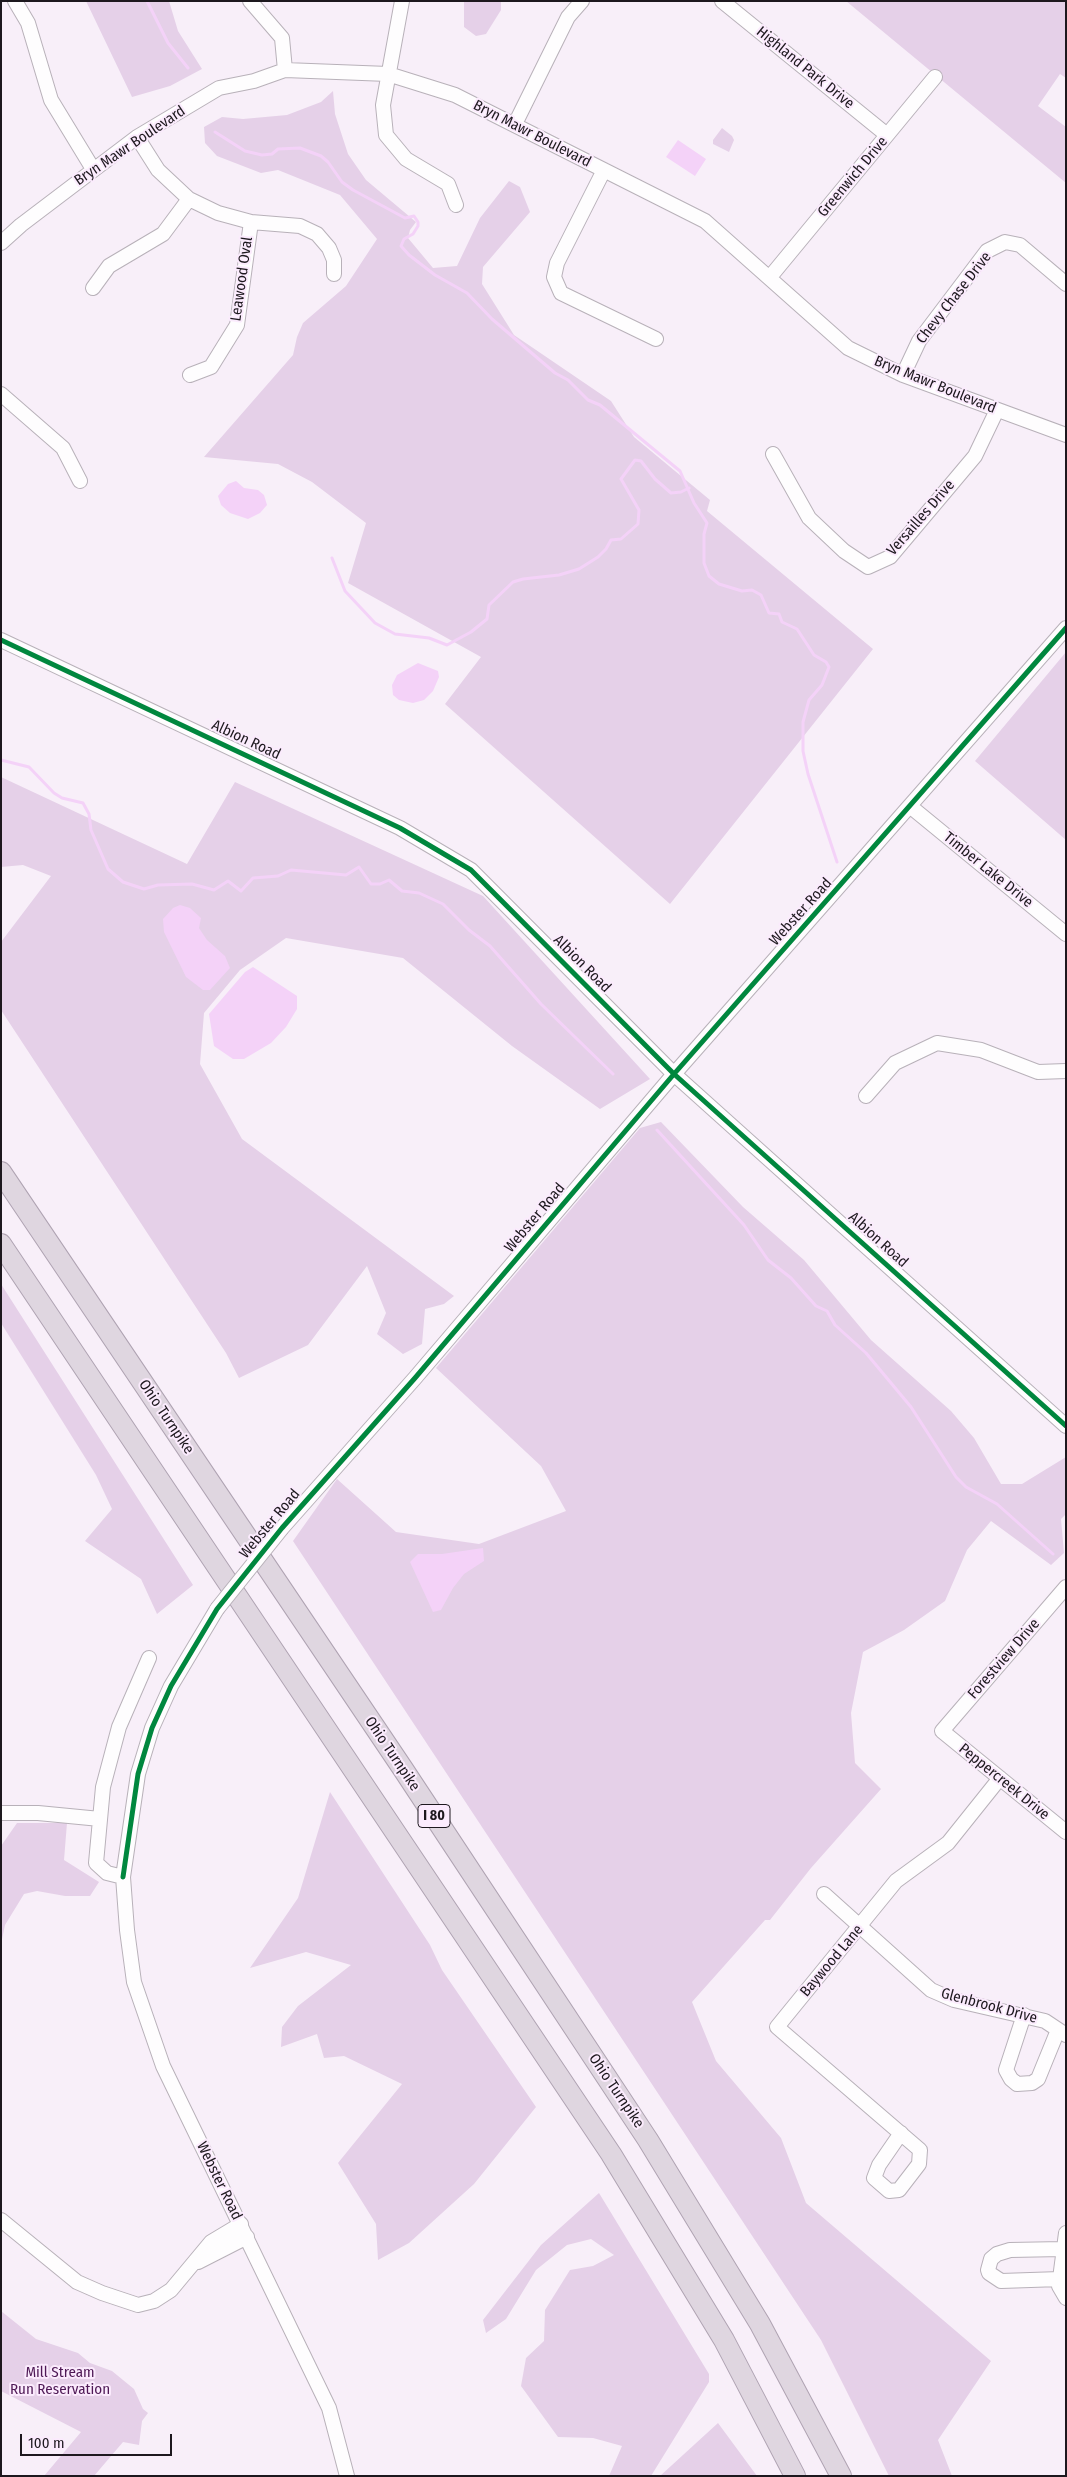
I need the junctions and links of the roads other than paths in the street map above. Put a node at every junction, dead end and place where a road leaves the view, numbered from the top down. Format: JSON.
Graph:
{"nodes":[{"id":1,"x":15,"y":1,"type":"edge"},
{"id":2,"x":250,"y":1,"type":"edge"},
{"id":3,"x":402,"y":1,"type":"edge"},
{"id":4,"x":582,"y":1,"type":"edge"},
{"id":5,"x":722,"y":1,"type":"edge"},
{"id":6,"x":286,"y":70,"type":"junction"},
{"id":7,"x":388,"y":74,"type":"junction"},
{"id":8,"x":935,"y":77,"type":"dead end"},
{"id":9,"x":515,"y":124,"type":"junction"},
{"id":10,"x":887,"y":135,"type":"junction"},
{"id":11,"x":137,"y":137,"type":"junction"},
{"id":12,"x":93,"y":169,"type":"junction"},
{"id":13,"x":604,"y":170,"type":"junction"},
{"id":14,"x":189,"y":199,"type":"junction"},
{"id":15,"x":456,"y":204,"type":"dead end"},
{"id":16,"x":251,"y":222,"type":"junction"},
{"id":17,"x":1,"y":243,"type":"edge"},
{"id":18,"x":334,"y":274,"type":"dead end"},
{"id":19,"x":770,"y":277,"type":"junction"},
{"id":20,"x":1066,"y":284,"type":"edge"},
{"id":21,"x":93,"y":288,"type":"dead end"},
{"id":22,"x":656,"y":340,"type":"dead end"},
{"id":23,"x":190,"y":375,"type":"dead end"},
{"id":24,"x":903,"y":375,"type":"junction"},
{"id":25,"x":1,"y":394,"type":"edge"},
{"id":26,"x":998,"y":410,"type":"junction"},
{"id":27,"x":1043,"y":428,"type":"junction"},
{"id":28,"x":1066,"y":435,"type":"edge"},
{"id":29,"x":1066,"y":444,"type":"edge"},
{"id":30,"x":774,"y":454,"type":"dead end"},
{"id":31,"x":80,"y":482,"type":"dead end"},
{"id":32,"x":1066,"y":628,"type":"edge"},
{"id":33,"x":1,"y":640,"type":"edge"},
{"id":34,"x":911,"y":807,"type":"junction"},
{"id":35,"x":1066,"y":934,"type":"edge"},
{"id":36,"x":1066,"y":1071,"type":"edge"},
{"id":37,"x":674,"y":1074,"type":"junction"},
{"id":38,"x":866,"y":1096,"type":"dead end"},
{"id":39,"x":1,"y":1172,"type":"edge"},
{"id":40,"x":1,"y":1244,"type":"edge"},
{"id":41,"x":1066,"y":1426,"type":"edge"},
{"id":42,"x":1066,"y":1586,"type":"edge"},
{"id":43,"x":150,"y":1658,"type":"dead end"},
{"id":44,"x":942,"y":1731,"type":"joint"},
{"id":45,"x":1000,"y":1778,"type":"junction"},
{"id":46,"x":1,"y":1813,"type":"edge"},
{"id":47,"x":100,"y":1819,"type":"junction"},
{"id":48,"x":1066,"y":1832,"type":"edge"},
{"id":49,"x":123,"y":1877,"type":"junction"},
{"id":50,"x":824,"y":1894,"type":"dead end"},
{"id":51,"x":860,"y":1928,"type":"junction"},
{"id":52,"x":1024,"y":2015,"type":"junction"},
{"id":53,"x":1062,"y":2032,"type":"edge"},
{"id":54,"x":901,"y":2133,"type":"dead end"},
{"id":55,"x":1,"y":2220,"type":"edge"},
{"id":56,"x":240,"y":2224,"type":"junction"},
{"id":57,"x":1066,"y":2232,"type":"edge"},
{"id":58,"x":247,"y":2237,"type":"junction"},
{"id":59,"x":1062,"y":2248,"type":"junction"},
{"id":60,"x":193,"y":2265,"type":"junction"},
{"id":61,"x":1060,"y":2279,"type":"junction"},
{"id":62,"x":1066,"y":2298,"type":"edge"},
{"id":63,"x":347,"y":2476,"type":"edge"},
{"id":64,"x":795,"y":2476,"type":"edge"},
{"id":65,"x":841,"y":2476,"type":"edge"}],
"edges":[{"from":1,"to":12,"type":"street"},
{"from":2,"to":6,"type":"street"},
{"from":3,"to":7,"type":"street"},
{"from":4,"to":9,"type":"street"},
{"from":5,"to":10,"type":"street","name":"Highland Park Drive"},
{"from":6,"to":7,"type":"street","name":"Bryn Mawr Boulevard"},
{"from":6,"to":11,"type":"street","name":"Bryn Mawr Boulevard"},
{"from":7,"to":9,"type":"street","name":"Bryn Mawr Boulevard"},
{"from":7,"to":15,"type":"street"},
{"from":8,"to":10,"type":"street","name":"Greenwich Drive"},
{"from":9,"to":13,"type":"street","name":"Bryn Mawr Boulevard"},
{"from":10,"to":19,"type":"street","name":"Greenwich Drive"},
{"from":11,"to":12,"type":"street","name":"Bryn Mawr Boulevard"},
{"from":11,"to":14,"type":"street"},
{"from":12,"to":17,"type":"street","name":"Bryn Mawr Boulevard"},
{"from":13,"to":19,"type":"street","name":"Bryn Mawr Boulevard"},
{"from":13,"to":22,"type":"street"},
{"from":14,"to":16,"type":"street"},
{"from":14,"to":21,"type":"street"},
{"from":16,"to":18,"type":"street"},
{"from":16,"to":23,"type":"street","name":"Leawood Oval"},
{"from":19,"to":24,"type":"street","name":"Bryn Mawr Boulevard"},
{"from":20,"to":24,"type":"street","name":"Chevy Chase Drive"},
{"from":24,"to":26,"type":"street","name":"Bryn Mawr Boulevard"},
{"from":25,"to":31,"type":"street"},
{"from":26,"to":27,"type":"street","name":"Bryn Mawr Boulevard"},
{"from":26,"to":30,"type":"street","name":"Versailles Drive"},
{"from":27,"to":28,"type":"street","name":"Bryn Mawr Boulevard"},
{"from":27,"to":29,"type":"street","name":"Bryn Mawr Boulevard"},
{"from":32,"to":34,"type":"street","name":"Webster Road"},
{"from":33,"to":37,"type":"street","name":"Albion Road"},
{"from":34,"to":35,"type":"street","name":"Timber Lake Drive"},
{"from":34,"to":37,"type":"street","name":"Webster Road"},
{"from":36,"to":38,"type":"street"},
{"from":37,"to":41,"type":"street","name":"Albion Road"},
{"from":37,"to":49,"type":"street","name":"Webster Road","bridge":true},
{"from":39,"to":65,"type":"highway","name":"Ohio Turnpike","number":"I 80"},
{"from":40,"to":64,"type":"highway","number":"I 80"},
{"from":42,"to":44,"type":"street","name":"Forestview Drive"},
{"from":43,"to":47,"type":"street"},
{"from":44,"to":45,"type":"street","name":"Peppercreek Drive"},
{"from":45,"to":48,"type":"street","name":"Peppercreek Drive"},
{"from":45,"to":51,"type":"street","name":"Baywood Lane"},
{"from":46,"to":47,"type":"street"},
{"from":47,"to":49,"type":"street"},
{"from":49,"to":56,"type":"street","name":"Webster Road"},
{"from":50,"to":51,"type":"street","name":"Glenbrook Drive"},
{"from":51,"to":52,"type":"street","name":"Glenbrook Drive"},
{"from":51,"to":54,"type":"street","name":"Baywood Lane"},
{"from":52,"to":53,"type":"street","name":"Glenbrook Drive"},
{"from":52,"to":53,"type":"street"},
{"from":55,"to":60,"type":"street"},
{"from":56,"to":58,"type":"street","name":"Webster Road"},
{"from":56,"to":60,"type":"street"},
{"from":57,"to":59,"type":"street"},
{"from":58,"to":60,"type":"street"},
{"from":58,"to":63,"type":"street","name":"Webster Road"},
{"from":59,"to":61,"type":"street"},
{"from":59,"to":61,"type":"street"},
{"from":61,"to":62,"type":"street"}]}
